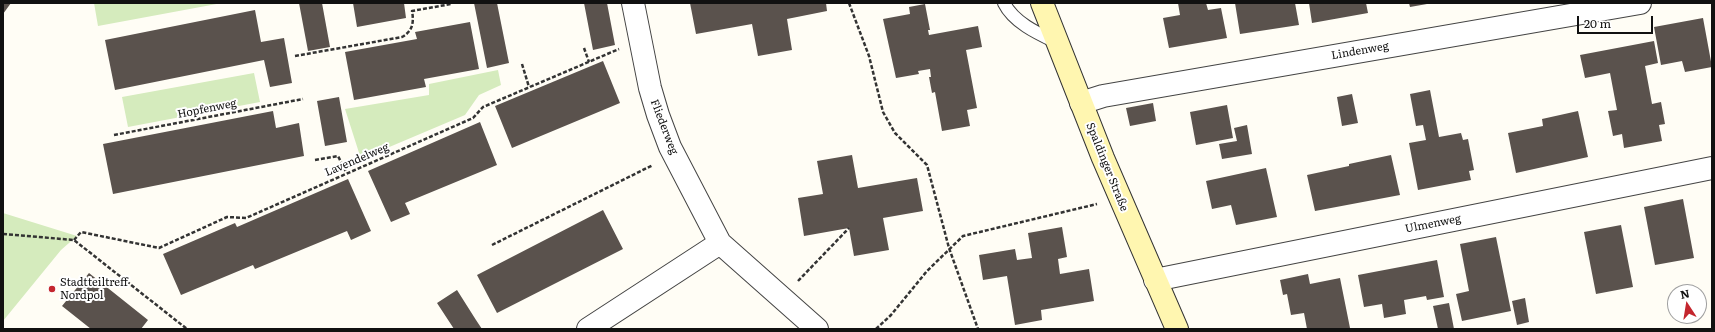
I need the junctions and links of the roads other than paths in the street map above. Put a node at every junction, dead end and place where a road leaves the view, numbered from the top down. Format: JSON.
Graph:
{"nodes":[{"id":1,"x":633,"y":3,"type":"edge"},
{"id":2,"x":1004,"y":3,"type":"edge"},
{"id":3,"x":1042,"y":3,"type":"edge"},
{"id":4,"x":1640,"y":3,"type":"edge"},
{"id":5,"x":1059,"y":44,"type":"junction"},
{"id":6,"x":1081,"y":103,"type":"junction"},
{"id":7,"x":1712,"y":168,"type":"edge"},
{"id":8,"x":720,"y":243,"type":"junction"},
{"id":9,"x":1155,"y":280,"type":"junction"},
{"id":10,"x":588,"y":329,"type":"edge"},
{"id":11,"x":817,"y":329,"type":"edge"},
{"id":12,"x":1177,"y":329,"type":"edge"}],
"edges":[{"from":1,"to":8,"type":"street","name":"Fliederweg"},
{"from":2,"to":5,"type":"lane"},
{"from":3,"to":5,"type":"street","name":"Spaldinger Straße"},
{"from":4,"to":6,"type":"street","name":"Lindenweg"},
{"from":5,"to":6,"type":"street","name":"Spaldinger Straße"},
{"from":6,"to":9,"type":"street","name":"Spaldinger Straße"},
{"from":7,"to":9,"type":"street","name":"Ulmenweg"},
{"from":8,"to":10,"type":"street"},
{"from":8,"to":11,"type":"street","name":"Fliederweg"},
{"from":9,"to":12,"type":"street","name":"Spaldinger Straße"}]}
